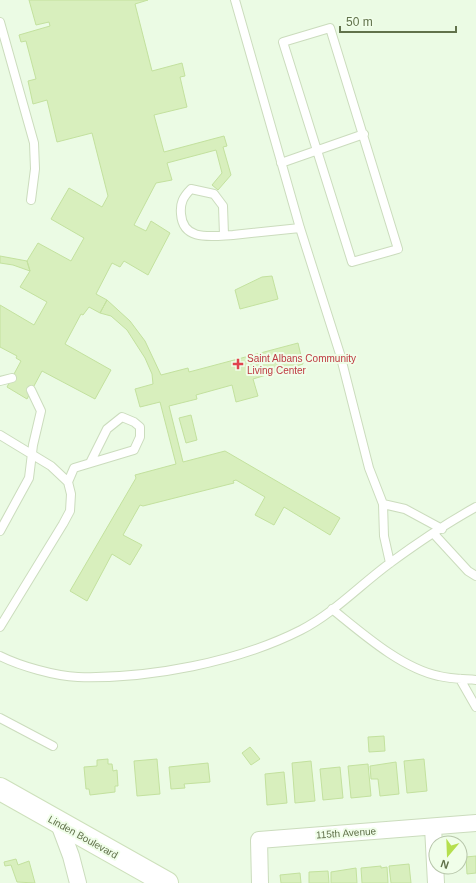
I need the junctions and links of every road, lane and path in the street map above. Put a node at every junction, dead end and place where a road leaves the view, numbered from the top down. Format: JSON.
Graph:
{"nodes":[{"id":1,"x":238,"y":1,"type":"edge"},
{"id":2,"x":0,"y":22,"type":"edge"},
{"id":3,"x":364,"y":134,"type":"junction"},
{"id":4,"x":318,"y":150,"type":"junction"},
{"id":5,"x":281,"y":164,"type":"junction"},
{"id":6,"x":31,"y":200,"type":"dead end"},
{"id":7,"x":300,"y":228,"type":"junction"},
{"id":8,"x":224,"y":235,"type":"junction"},
{"id":9,"x":12,"y":378,"type":"dead end"},
{"id":10,"x":0,"y":381,"type":"edge"},
{"id":11,"x":31,"y":390,"type":"dead end"},
{"id":12,"x":0,"y":435,"type":"edge"},
{"id":13,"x":32,"y":455,"type":"junction"},
{"id":14,"x":90,"y":463,"type":"junction"},
{"id":15,"x":68,"y":482,"type":"junction"},
{"id":16,"x":383,"y":504,"type":"junction"},
{"id":17,"x":476,"y":508,"type":"edge"},
{"id":18,"x":442,"y":529,"type":"junction"},
{"id":19,"x":0,"y":531,"type":"edge"},
{"id":20,"x":434,"y":534,"type":"junction"},
{"id":21,"x":390,"y":564,"type":"junction"},
{"id":22,"x":476,"y":576,"type":"edge"},
{"id":23,"x":332,"y":609,"type":"junction"},
{"id":24,"x":0,"y":627,"type":"edge"},
{"id":25,"x":0,"y":656,"type":"edge"},
{"id":26,"x":460,"y":679,"type":"junction"},
{"id":27,"x":476,"y":680,"type":"edge"},
{"id":28,"x":476,"y":707,"type":"edge"},
{"id":29,"x":0,"y":718,"type":"edge"},
{"id":30,"x":53,"y":746,"type":"dead end"},
{"id":31,"x":0,"y":789,"type":"edge"},
{"id":32,"x":476,"y":823,"type":"edge"},
{"id":33,"x":59,"y":824,"type":"junction"},
{"id":34,"x":433,"y":827,"type":"junction"},
{"id":35,"x":78,"y":883,"type":"edge"},
{"id":36,"x":167,"y":883,"type":"edge"},
{"id":37,"x":260,"y":883,"type":"edge"},
{"id":38,"x":436,"y":883,"type":"edge"}],
"edges":[{"from":1,"to":5,"type":"lane"},
{"from":2,"to":6,"type":"lane"},
{"from":3,"to":4,"type":"lane"},
{"from":3,"to":4,"type":"lane"},
{"from":3,"to":4,"type":"lane"},
{"from":4,"to":5,"type":"lane"},
{"from":5,"to":7,"type":"lane"},
{"from":7,"to":8,"type":"lane"},
{"from":7,"to":16,"type":"lane"},
{"from":8,"to":8,"type":"lane"},
{"from":9,"to":10,"type":"lane"},
{"from":11,"to":13,"type":"lane"},
{"from":12,"to":13,"type":"lane"},
{"from":13,"to":15,"type":"lane"},
{"from":13,"to":19,"type":"lane"},
{"from":14,"to":14,"type":"lane"},
{"from":14,"to":15,"type":"lane"},
{"from":15,"to":24,"type":"lane"},
{"from":16,"to":18,"type":"lane"},
{"from":16,"to":21,"type":"lane"},
{"from":17,"to":18,"type":"lane"},
{"from":18,"to":20,"type":"lane"},
{"from":20,"to":21,"type":"lane"},
{"from":20,"to":22,"type":"lane"},
{"from":21,"to":23,"type":"lane"},
{"from":23,"to":25,"type":"lane"},
{"from":23,"to":26,"type":"lane"},
{"from":26,"to":27,"type":"lane"},
{"from":26,"to":28,"type":"lane"},
{"from":29,"to":30,"type":"lane"},
{"from":31,"to":33,"type":"main road","name":"Linden Boulevard"},
{"from":32,"to":34,"type":"street","name":"115th Avenue"},
{"from":33,"to":35,"type":"street"},
{"from":33,"to":36,"type":"main road","name":"Linden Boulevard"},
{"from":34,"to":37,"type":"street","name":"115th Avenue"},
{"from":34,"to":38,"type":"street"}]}
